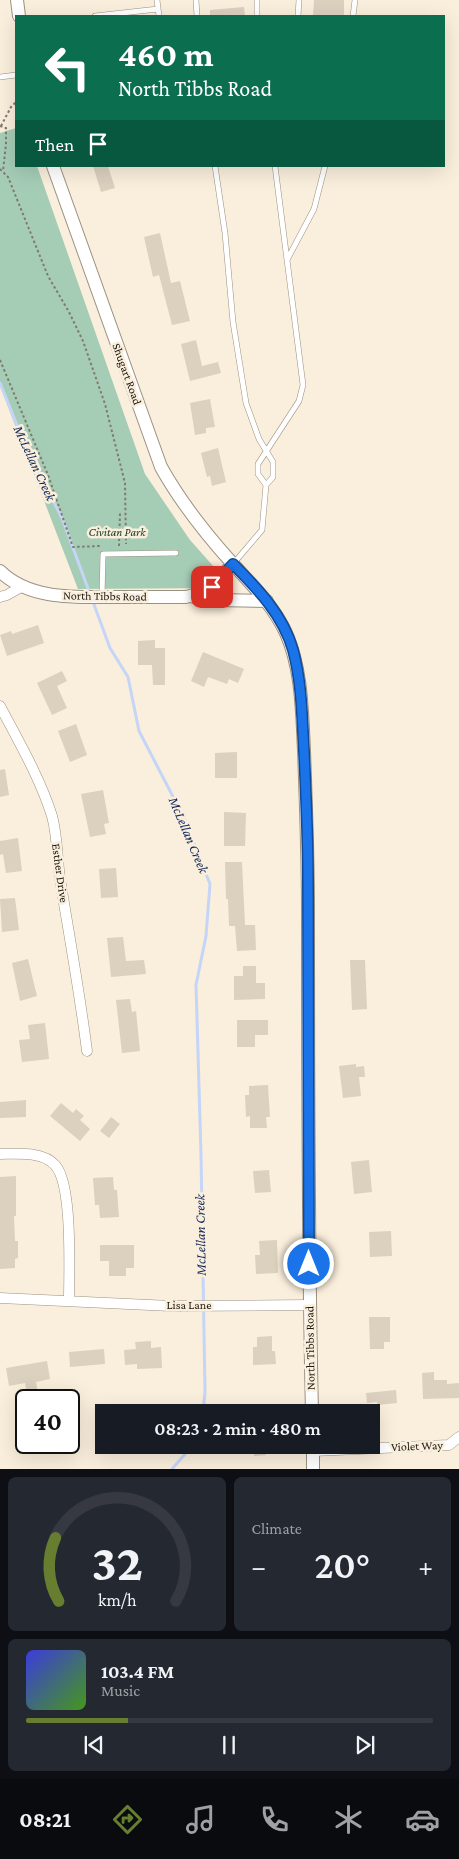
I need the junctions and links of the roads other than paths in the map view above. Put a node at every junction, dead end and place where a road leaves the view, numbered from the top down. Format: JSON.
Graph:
{"nodes":[{"id":1,"x":18,"y":0,"type":"edge"},
{"id":2,"x":157,"y":0,"type":"edge"},
{"id":3,"x":196,"y":0,"type":"edge"},
{"id":4,"x":256,"y":0,"type":"edge"},
{"id":5,"x":299,"y":0,"type":"edge"},
{"id":6,"x":354,"y":0,"type":"edge"},
{"id":7,"x":158,"y":9,"type":"junction"},
{"id":8,"x":19,"y":15,"type":"edge"},
{"id":9,"x":103,"y":15,"type":"edge"},
{"id":10,"x":159,"y":15,"type":"edge"},
{"id":11,"x":197,"y":15,"type":"edge"},
{"id":12,"x":257,"y":15,"type":"edge"},
{"id":13,"x":298,"y":15,"type":"edge"},
{"id":14,"x":354,"y":15,"type":"edge"},
{"id":15,"x":15,"y":75,"type":"edge"},
{"id":16,"x":0,"y":77,"type":"edge"},
{"id":17,"x":53,"y":167,"type":"edge"},
{"id":18,"x":215,"y":167,"type":"edge"},
{"id":19,"x":275,"y":167,"type":"edge"},
{"id":20,"x":325,"y":167,"type":"edge"},
{"id":21,"x":287,"y":260,"type":"junction"},
{"id":22,"x":266,"y":452,"type":"junction"},
{"id":23,"x":266,"y":485,"type":"junction"},
{"id":24,"x":176,"y":553,"type":"dead end"},
{"id":25,"x":233,"y":564,"type":"junction"},
{"id":26,"x":0,"y":571,"type":"edge"},
{"id":27,"x":23,"y":586,"type":"junction"},
{"id":28,"x":0,"y":597,"type":"edge"},
{"id":29,"x":100,"y":597,"type":"junction"},
{"id":30,"x":186,"y":597,"type":"junction"},
{"id":31,"x":268,"y":601,"type":"junction"},
{"id":32,"x":0,"y":706,"type":"edge"},
{"id":33,"x":87,"y":1050,"type":"dead end"},
{"id":34,"x":0,"y":1154,"type":"edge"},
{"id":35,"x":0,"y":1298,"type":"edge"},
{"id":36,"x":69,"y":1300,"type":"junction"},
{"id":37,"x":309,"y":1305,"type":"junction"},
{"id":38,"x":312,"y":1404,"type":"edge"},
{"id":39,"x":459,"y":1437,"type":"edge"},
{"id":40,"x":380,"y":1447,"type":"edge"},
{"id":41,"x":313,"y":1454,"type":"edge"},
{"id":42,"x":313,"y":1469,"type":"edge"}],
"edges":[{"from":1,"to":8,"type":"street"},
{"from":2,"to":7,"type":"lane"},
{"from":3,"to":11,"type":"lane"},
{"from":4,"to":12,"type":"lane"},
{"from":5,"to":13,"type":"lane"},
{"from":6,"to":14,"type":"lane"},
{"from":7,"to":9,"type":"lane"},
{"from":7,"to":10,"type":"lane"},
{"from":15,"to":16,"type":"lane"},
{"from":17,"to":25,"type":"street","name":"Shugart Road"},
{"from":18,"to":22,"type":"lane"},
{"from":19,"to":21,"type":"lane"},
{"from":20,"to":21,"type":"lane"},
{"from":21,"to":22,"type":"lane"},
{"from":22,"to":23,"type":"lane"},
{"from":22,"to":23,"type":"lane"},
{"from":23,"to":25,"type":"lane"},
{"from":24,"to":29,"type":"lane"},
{"from":25,"to":30,"type":"street","name":"North Tibbs Road"},
{"from":25,"to":31,"type":"street","name":"North Tibbs Road"},
{"from":26,"to":27,"type":"street","name":"North Tibbs Road"},
{"from":27,"to":28,"type":"street"},
{"from":27,"to":29,"type":"street","name":"North Tibbs Road"},
{"from":29,"to":30,"type":"street","name":"North Tibbs Road"},
{"from":30,"to":31,"type":"street","name":"North Tibbs Road"},
{"from":31,"to":37,"type":"street","name":"North Tibbs Road"},
{"from":32,"to":33,"type":"street","name":"Esther Drive"},
{"from":34,"to":36,"type":"street"},
{"from":35,"to":36,"type":"street","name":"Lisa Lane"},
{"from":36,"to":37,"type":"street","name":"Lisa Lane"},
{"from":37,"to":38,"type":"street","name":"North Tibbs Road"},
{"from":39,"to":40,"type":"street","name":"Violet Way"},
{"from":41,"to":42,"type":"street"}]}
